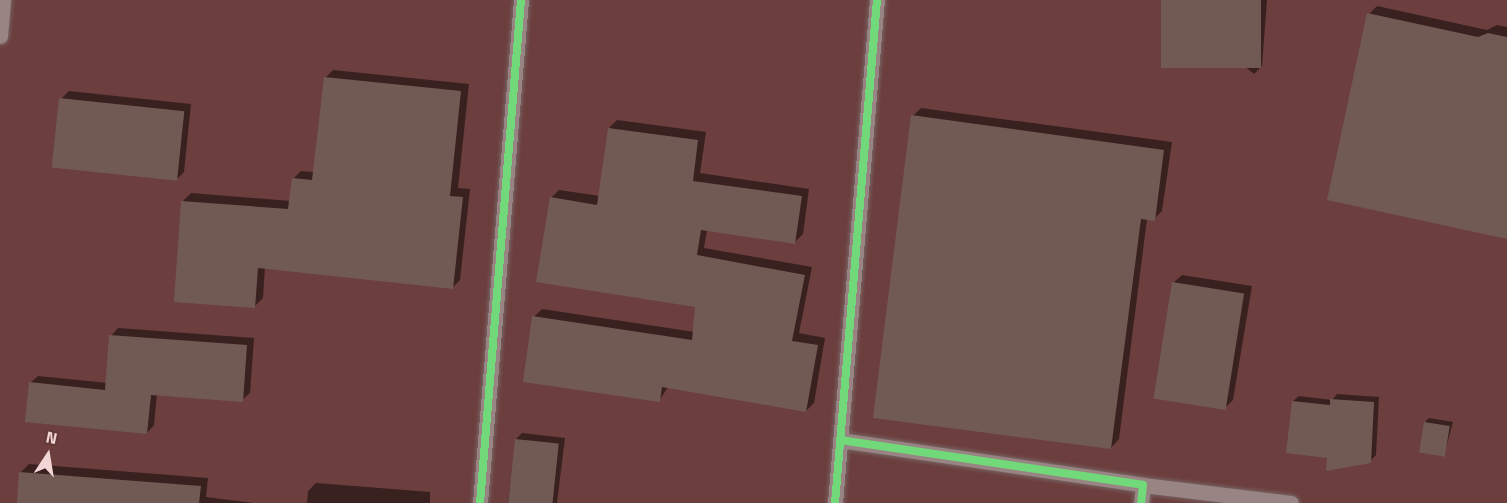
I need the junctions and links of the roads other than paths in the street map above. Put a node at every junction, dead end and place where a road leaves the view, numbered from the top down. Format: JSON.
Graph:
{"nodes":[{"id":1,"x":3,"y":0,"type":"edge"},
{"id":2,"x":521,"y":0,"type":"edge"},
{"id":3,"x":877,"y":0,"type":"edge"},
{"id":4,"x":0,"y":36,"type":"edge"},
{"id":5,"x":840,"y":440,"type":"junction"},
{"id":6,"x":1143,"y":485,"type":"junction"},
{"id":7,"x":480,"y":503,"type":"edge"},
{"id":8,"x":835,"y":503,"type":"edge"},
{"id":9,"x":1141,"y":503,"type":"edge"},
{"id":10,"x":1291,"y":503,"type":"edge"}],
"edges":[{"from":1,"to":4,"type":"street"},
{"from":2,"to":7,"type":"street"},
{"from":3,"to":5,"type":"street"},
{"from":5,"to":6,"type":"street"},
{"from":5,"to":8,"type":"street"},
{"from":6,"to":9,"type":"street"},
{"from":6,"to":10,"type":"street"}]}
